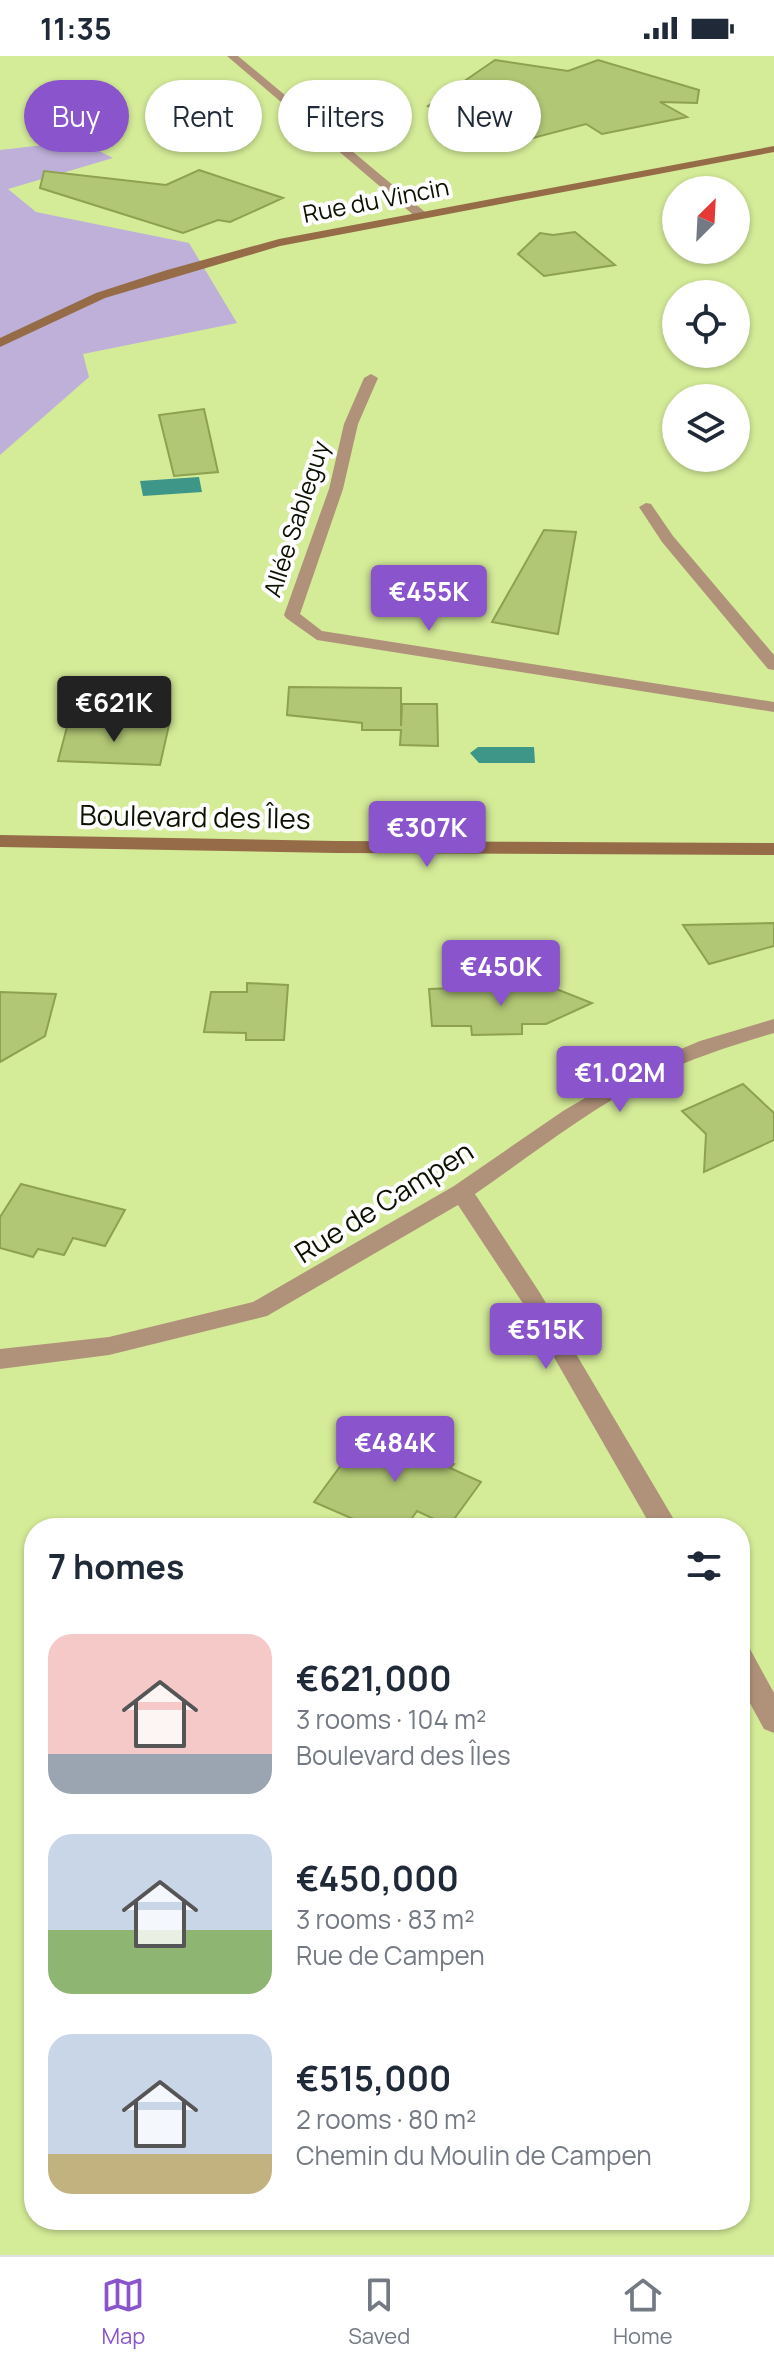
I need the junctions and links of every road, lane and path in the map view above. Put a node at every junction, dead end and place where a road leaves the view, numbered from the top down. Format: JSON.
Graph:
{"nodes":[{"id":1,"x":232,"y":56,"type":"edge"},
{"id":2,"x":774,"y":149,"type":"edge"},
{"id":3,"x":421,"y":215,"type":"junction"},
{"id":4,"x":0,"y":343,"type":"edge"},
{"id":5,"x":371,"y":378,"type":"dead end"},
{"id":6,"x":646,"y":507,"type":"dead end"},
{"id":7,"x":774,"y":665,"type":"edge"},
{"id":8,"x":774,"y":707,"type":"edge"},
{"id":9,"x":0,"y":841,"type":"edge"},
{"id":10,"x":774,"y":849,"type":"edge"},
{"id":11,"x":774,"y":1026,"type":"edge"},
{"id":12,"x":462,"y":1192,"type":"junction"},
{"id":13,"x":0,"y":1359,"type":"edge"},
{"id":14,"x":660,"y":1518,"type":"edge"},
{"id":15,"x":750,"y":1676,"type":"edge"},
{"id":16,"x":774,"y":1720,"type":"edge"}],
"edges":[{"from":1,"to":3,"type":"street"},
{"from":2,"to":3,"type":"main road","name":"Rue du Vincin"},
{"from":3,"to":4,"type":"main road","name":"Rue du Vincin"},
{"from":5,"to":8,"type":"street","name":"Allée Sableguy"},
{"from":6,"to":7,"type":"street"},
{"from":9,"to":10,"type":"main road","name":"Boulevard des Îles"},
{"from":11,"to":12,"type":"street","name":"Rue de Campen"},
{"from":12,"to":13,"type":"street","name":"Rue de Campen"},
{"from":12,"to":14,"type":"street"},
{"from":15,"to":16,"type":"street"}]}
